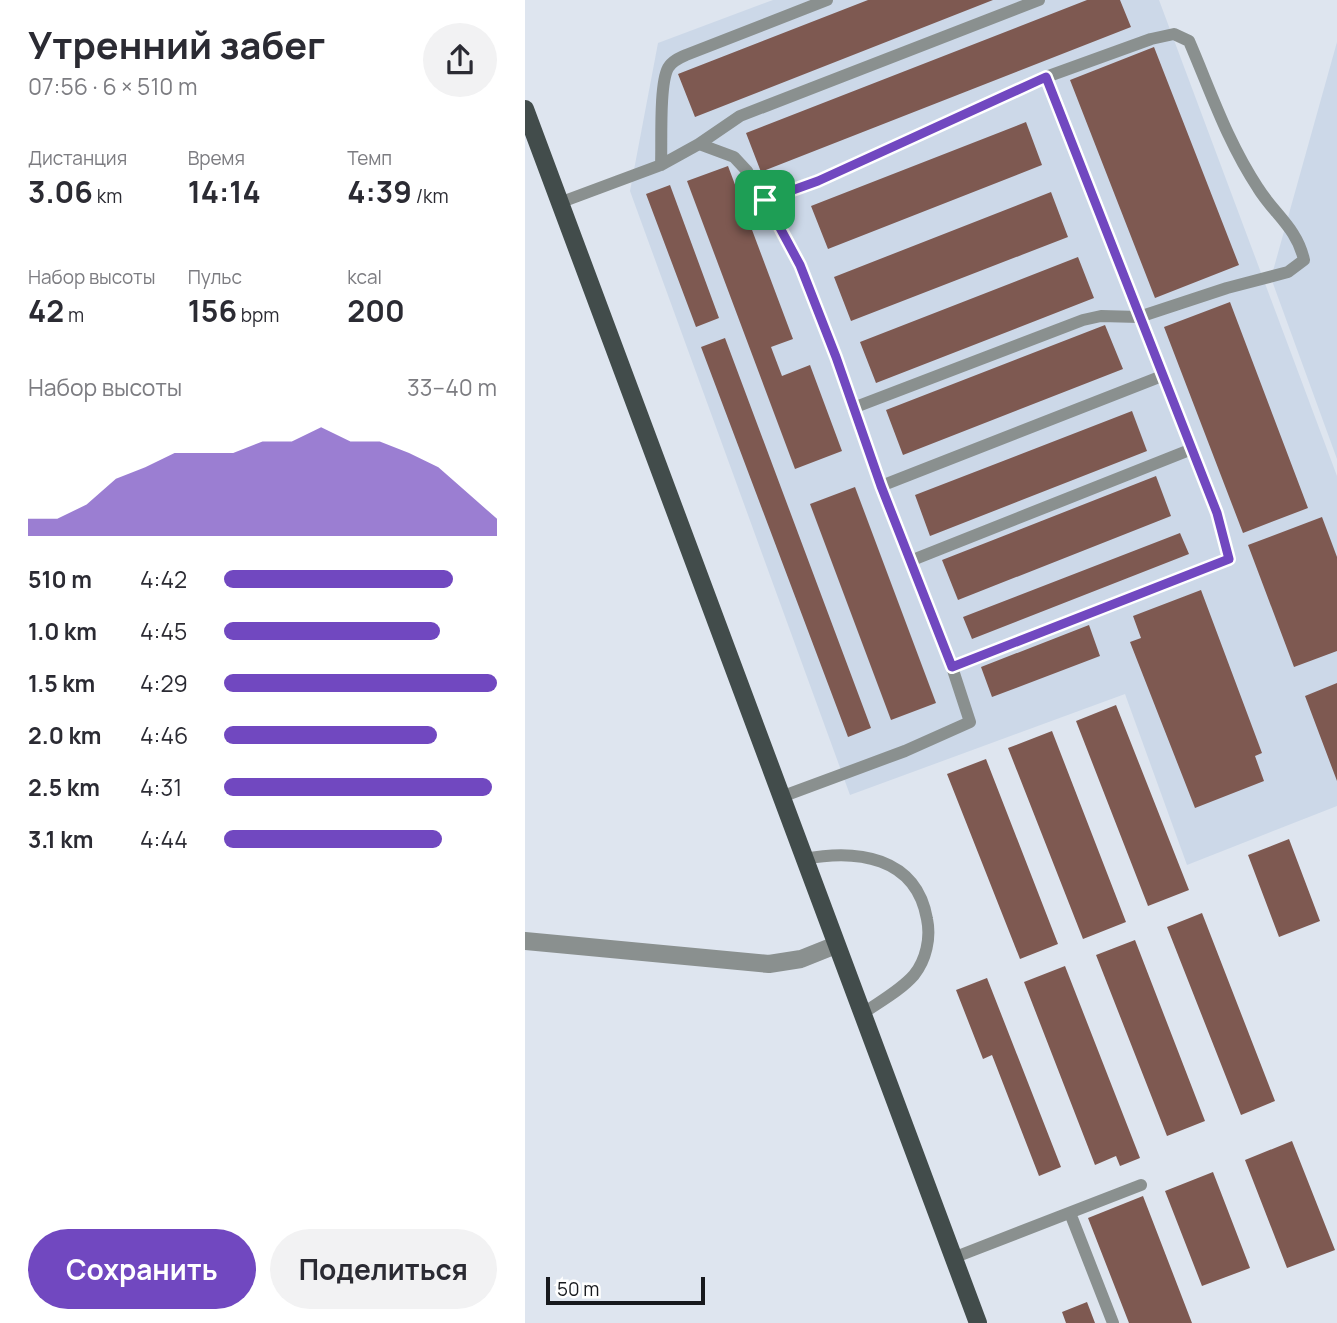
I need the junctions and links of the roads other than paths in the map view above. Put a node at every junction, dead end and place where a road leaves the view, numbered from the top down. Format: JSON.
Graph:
{"nodes":[{"id":1,"x":827,"y":0,"type":"edge"},
{"id":2,"x":1039,"y":0,"type":"edge"},
{"id":3,"x":1046,"y":77,"type":"junction"},
{"id":4,"x":525,"y":109,"type":"edge"},
{"id":5,"x":699,"y":144,"type":"junction"},
{"id":6,"x":661,"y":165,"type":"junction"},
{"id":7,"x":765,"y":200,"type":"junction"},
{"id":8,"x":559,"y":203,"type":"junction"},
{"id":9,"x":1139,"y":317,"type":"junction"},
{"id":10,"x":1163,"y":376,"type":"junction"},
{"id":11,"x":853,"y":408,"type":"junction"},
{"id":12,"x":1192,"y":449,"type":"junction"},
{"id":13,"x":881,"y":486,"type":"junction"},
{"id":14,"x":910,"y":561,"type":"junction"},
{"id":15,"x":952,"y":667,"type":"junction"},
{"id":16,"x":781,"y":797,"type":"junction"},
{"id":17,"x":804,"y":859,"type":"junction"},
{"id":18,"x":525,"y":941,"type":"edge"},
{"id":19,"x":836,"y":945,"type":"junction"},
{"id":20,"x":862,"y":1014,"type":"junction"},
{"id":21,"x":1141,"y":1185,"type":"dead end"},
{"id":22,"x":1070,"y":1213,"type":"junction"},
{"id":23,"x":953,"y":1258,"type":"junction"},
{"id":24,"x":978,"y":1323,"type":"edge"},
{"id":25,"x":1113,"y":1323,"type":"edge"}],
"edges":[{"from":1,"to":6,"type":"lane"},
{"from":2,"to":5,"type":"lane"},
{"from":3,"to":7,"type":"lane"},
{"from":3,"to":9,"type":"lane"},
{"from":3,"to":9,"type":"lane"},
{"from":4,"to":8,"type":"main road"},
{"from":5,"to":6,"type":"lane"},
{"from":5,"to":7,"type":"lane"},
{"from":6,"to":8,"type":"lane"},
{"from":7,"to":11,"type":"lane"},
{"from":8,"to":16,"type":"main road"},
{"from":9,"to":10,"type":"lane"},
{"from":9,"to":11,"type":"lane"},
{"from":10,"to":12,"type":"lane"},
{"from":10,"to":13,"type":"lane"},
{"from":11,"to":13,"type":"lane"},
{"from":12,"to":14,"type":"lane"},
{"from":12,"to":15,"type":"lane"},
{"from":13,"to":14,"type":"lane"},
{"from":14,"to":15,"type":"lane"},
{"from":15,"to":16,"type":"lane"},
{"from":16,"to":17,"type":"main road"},
{"from":17,"to":19,"type":"main road"},
{"from":17,"to":20,"type":"lane"},
{"from":18,"to":19,"type":"street"},
{"from":19,"to":20,"type":"main road"},
{"from":20,"to":23,"type":"main road"},
{"from":21,"to":22,"type":"lane"},
{"from":22,"to":23,"type":"lane"},
{"from":22,"to":25,"type":"lane"},
{"from":23,"to":24,"type":"main road"}]}
